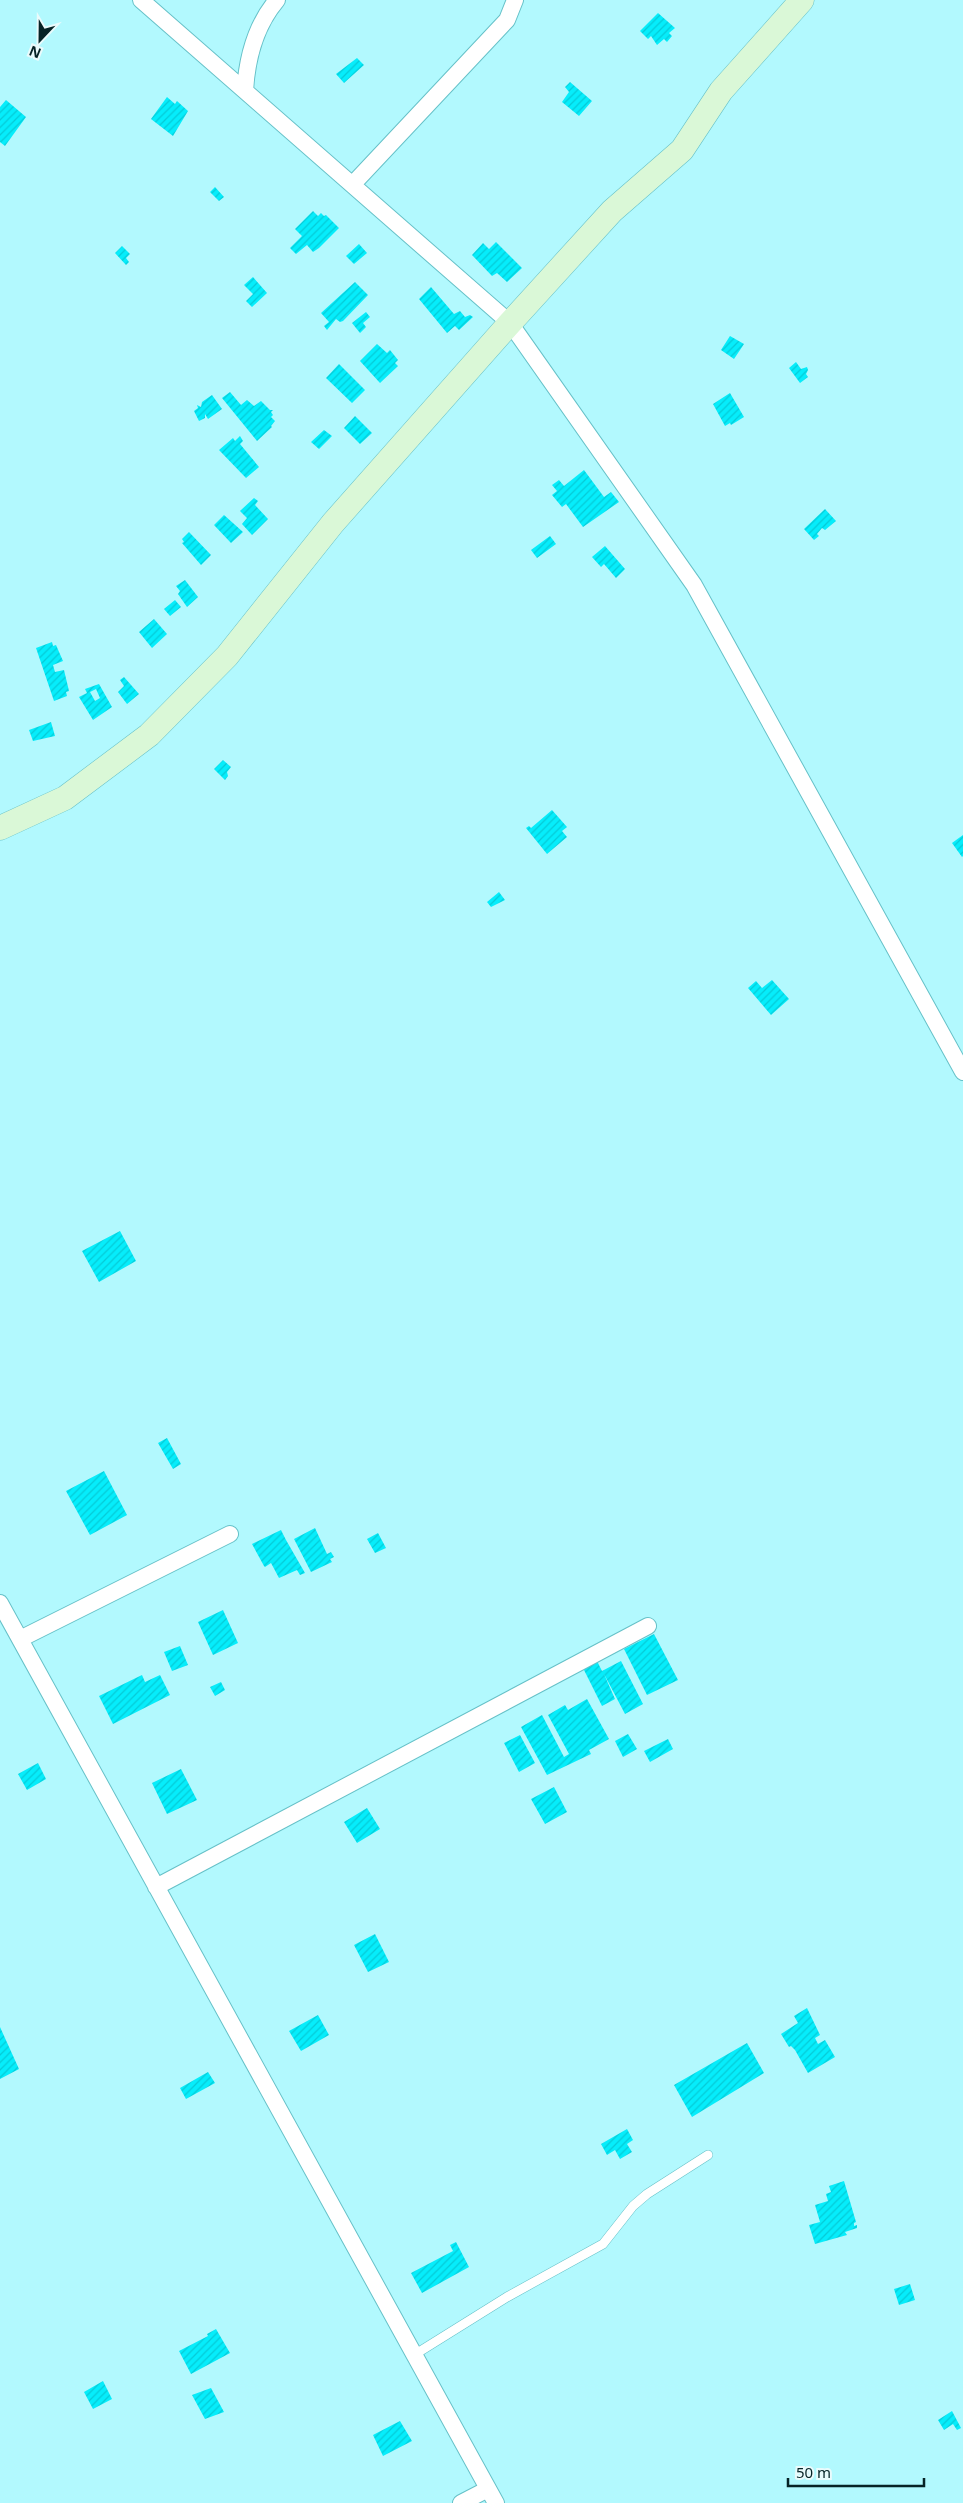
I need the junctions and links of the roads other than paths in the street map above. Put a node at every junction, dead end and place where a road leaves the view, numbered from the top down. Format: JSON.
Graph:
{"nodes":[{"id":1,"x":140,"y":0,"type":"edge"},
{"id":2,"x":277,"y":0,"type":"edge"},
{"id":3,"x":515,"y":0,"type":"edge"},
{"id":4,"x":802,"y":0,"type":"edge"},
{"id":5,"x":245,"y":90,"type":"junction"},
{"id":6,"x":353,"y":184,"type":"junction"},
{"id":7,"x":510,"y":323,"type":"junction"},
{"id":8,"x":0,"y":828,"type":"edge"},
{"id":9,"x":963,"y":1072,"type":"edge"},
{"id":10,"x":230,"y":1534,"type":"dead end"},
{"id":11,"x":2,"y":1612,"type":"edge"},
{"id":12,"x":648,"y":1626,"type":"dead end"},
{"id":13,"x":20,"y":1639,"type":"junction"},
{"id":14,"x":156,"y":1887,"type":"junction"},
{"id":15,"x":708,"y":2155,"type":"dead end"},
{"id":16,"x":414,"y":2354,"type":"junction"},
{"id":17,"x":488,"y":2488,"type":"junction"},
{"id":18,"x":461,"y":2503,"type":"edge"},
{"id":19,"x":496,"y":2503,"type":"edge"}],
"edges":[{"from":1,"to":5,"type":"street"},
{"from":2,"to":5,"type":"street"},
{"from":3,"to":6,"type":"street"},
{"from":4,"to":7,"type":"street"},
{"from":5,"to":6,"type":"street"},
{"from":6,"to":7,"type":"street"},
{"from":7,"to":8,"type":"street"},
{"from":7,"to":9,"type":"street"},
{"from":10,"to":13,"type":"street"},
{"from":11,"to":13,"type":"street"},
{"from":12,"to":14,"type":"street"},
{"from":13,"to":14,"type":"street"},
{"from":14,"to":16,"type":"street"},
{"from":15,"to":16,"type":"lane"},
{"from":16,"to":17,"type":"street"},
{"from":17,"to":18,"type":"street"},
{"from":17,"to":19,"type":"street"}]}
